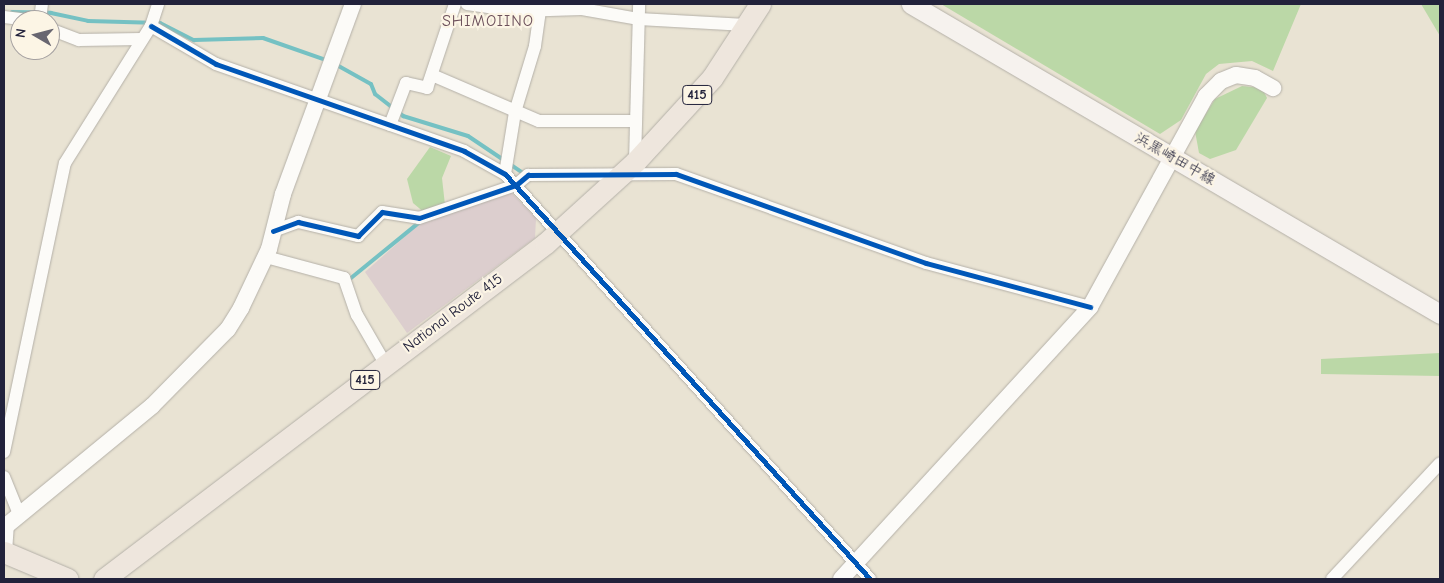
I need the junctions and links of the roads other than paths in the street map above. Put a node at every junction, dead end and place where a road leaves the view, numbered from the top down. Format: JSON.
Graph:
{"nodes":[{"id":1,"x":158,"y":4,"type":"edge"},
{"id":2,"x":353,"y":4,"type":"edge"},
{"id":3,"x":455,"y":4,"type":"edge"},
{"id":4,"x":467,"y":4,"type":"edge"},
{"id":5,"x":639,"y":4,"type":"edge"},
{"id":6,"x":760,"y":4,"type":"edge"},
{"id":7,"x":911,"y":4,"type":"edge"},
{"id":8,"x":582,"y":6,"type":"edge"},
{"id":9,"x":517,"y":8,"type":"edge"},
{"id":10,"x":540,"y":11,"type":"junction"},
{"id":11,"x":639,"y":20,"type":"junction"},
{"id":12,"x":151,"y":26,"type":"junction"},
{"id":13,"x":746,"y":26,"type":"junction"},
{"id":14,"x":60,"y":33,"type":"edge"},
{"id":15,"x":142,"y":39,"type":"junction"},
{"id":16,"x":432,"y":76,"type":"junction"},
{"id":17,"x":1273,"y":88,"type":"dead end"},
{"id":18,"x":319,"y":101,"type":"junction"},
{"id":19,"x":515,"y":112,"type":"junction"},
{"id":20,"x":635,"y":121,"type":"junction"},
{"id":21,"x":390,"y":125,"type":"junction"},
{"id":22,"x":1171,"y":157,"type":"junction"},
{"id":23,"x":628,"y":169,"type":"junction"},
{"id":24,"x":505,"y":174,"type":"junction"},
{"id":25,"x":516,"y":185,"type":"junction"},
{"id":26,"x":273,"y":231,"type":"junction"},
{"id":27,"x":559,"y":231,"type":"junction"},
{"id":28,"x":266,"y":257,"type":"junction"},
{"id":29,"x":1090,"y":306,"type":"junction"},
{"id":30,"x":1440,"y":314,"type":"edge"},
{"id":31,"x":386,"y":365,"type":"junction"},
{"id":32,"x":8,"y":412,"type":"edge"},
{"id":33,"x":4,"y":452,"type":"edge"},
{"id":34,"x":1440,"y":463,"type":"edge"},
{"id":35,"x":4,"y":477,"type":"edge"},
{"id":36,"x":19,"y":514,"type":"junction"},
{"id":37,"x":4,"y":552,"type":"edge"},
{"id":38,"x":856,"y":564,"type":"junction"},
{"id":39,"x":68,"y":579,"type":"edge"},
{"id":40,"x":104,"y":579,"type":"edge"},
{"id":41,"x":840,"y":579,"type":"edge"},
{"id":42,"x":870,"y":579,"type":"edge"},
{"id":43,"x":1332,"y":579,"type":"edge"}],
"edges":[{"from":1,"to":12,"type":"street"},
{"from":2,"to":18,"type":"street"},
{"from":3,"to":16,"type":"street"},
{"from":4,"to":9,"type":"street"},
{"from":5,"to":11,"type":"street"},
{"from":6,"to":13,"type":"highway","name":"National Route 415","number":"415"},
{"from":7,"to":22,"type":"main road","name":"浜黒崎田中線"},
{"from":8,"to":10,"type":"street"},
{"from":8,"to":11,"type":"street"},
{"from":9,"to":10,"type":"street"},
{"from":10,"to":19,"type":"street"},
{"from":11,"to":13,"type":"street"},
{"from":11,"to":20,"type":"street"},
{"from":12,"to":15,"type":"street"},
{"from":12,"to":18,"type":"street"},
{"from":13,"to":23,"type":"highway","name":"National Route 415","number":"415"},
{"from":14,"to":15,"type":"street"},
{"from":15,"to":32,"type":"street"},
{"from":16,"to":19,"type":"street"},
{"from":16,"to":21,"type":"street"},
{"from":17,"to":22,"type":"street"},
{"from":18,"to":21,"type":"street"},
{"from":18,"to":26,"type":"street"},
{"from":19,"to":20,"type":"street"},
{"from":19,"to":24,"type":"street"},
{"from":20,"to":23,"type":"street"},
{"from":21,"to":24,"type":"street"},
{"from":22,"to":29,"type":"street"},
{"from":22,"to":30,"type":"main road","name":"浜黒崎田中線"},
{"from":23,"to":25,"type":"street"},
{"from":23,"to":27,"type":"highway","name":"National Route 415","number":"415"},
{"from":23,"to":29,"type":"street"},
{"from":24,"to":25,"type":"street"},
{"from":25,"to":26,"type":"street"},
{"from":25,"to":27,"type":"street"},
{"from":26,"to":28,"type":"street"},
{"from":27,"to":31,"type":"highway","name":"National Route 415","number":"415"},
{"from":27,"to":38,"type":"street"},
{"from":28,"to":31,"type":"street"},
{"from":28,"to":36,"type":"street"},
{"from":29,"to":38,"type":"street"},
{"from":31,"to":40,"type":"highway","name":"National Route 415","number":"415"},
{"from":32,"to":33,"type":"street"},
{"from":34,"to":43,"type":"street"},
{"from":35,"to":36,"type":"street"},
{"from":36,"to":37,"type":"street"},
{"from":37,"to":39,"type":"highway"},
{"from":38,"to":41,"type":"street"},
{"from":38,"to":42,"type":"street"}]}
